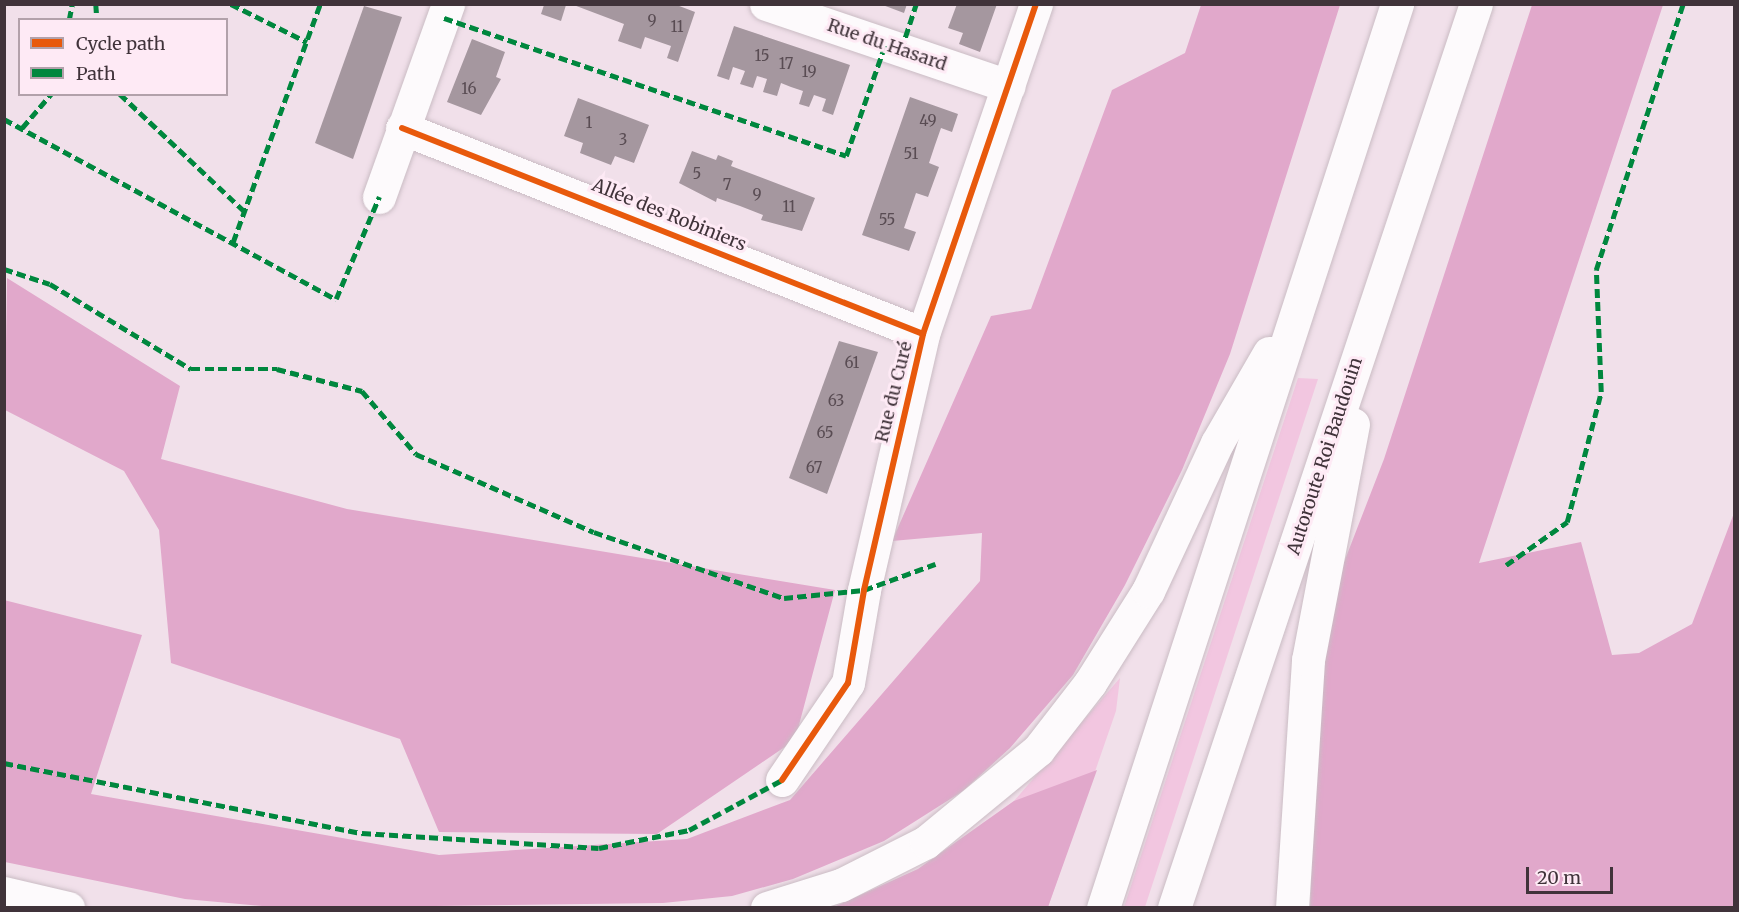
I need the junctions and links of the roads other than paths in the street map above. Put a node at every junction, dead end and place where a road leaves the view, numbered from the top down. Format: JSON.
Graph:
{"nodes":[{"id":1,"x":448,"y":4,"type":"edge"},
{"id":2,"x":766,"y":4,"type":"edge"},
{"id":3,"x":1036,"y":4,"type":"edge"},
{"id":4,"x":1397,"y":4,"type":"edge"},
{"id":5,"x":1476,"y":4,"type":"edge"},
{"id":6,"x":1008,"y":86,"type":"junction"},
{"id":7,"x":402,"y":128,"type":"junction"},
{"id":8,"x":379,"y":197,"type":"dead end"},
{"id":9,"x":1302,"y":296,"type":"junction"},
{"id":10,"x":1375,"y":305,"type":"junction"},
{"id":11,"x":923,"y":334,"type":"junction"},
{"id":12,"x":782,"y":780,"type":"dead end"},
{"id":13,"x":4,"y":893,"type":"edge"},
{"id":14,"x":68,"y":908,"type":"edge"},
{"id":15,"x":767,"y":908,"type":"edge"},
{"id":16,"x":1103,"y":908,"type":"edge"},
{"id":17,"x":1174,"y":908,"type":"edge"},
{"id":18,"x":1292,"y":908,"type":"edge"}],
"edges":[{"from":1,"to":7,"type":"main road"},
{"from":2,"to":6,"type":"main road","name":"Rue du Hasard"},
{"from":3,"to":6,"type":"main road","name":"Rue du Curé"},
{"from":4,"to":9,"type":"main road"},
{"from":5,"to":10,"type":"main road","name":"Autoroute Roi Baudouin"},
{"from":6,"to":11,"type":"main road","name":"Rue du Curé"},
{"from":7,"to":8,"type":"main road"},
{"from":7,"to":11,"type":"main road","name":"Allée des Robiniers"},
{"from":9,"to":15,"type":"main road"},
{"from":9,"to":16,"type":"main road"},
{"from":10,"to":17,"type":"main road","name":"Autoroute Roi Baudouin"},
{"from":10,"to":18,"type":"main road"},
{"from":11,"to":12,"type":"main road","name":"Rue du Curé"},
{"from":13,"to":14,"type":"main road"}]}
